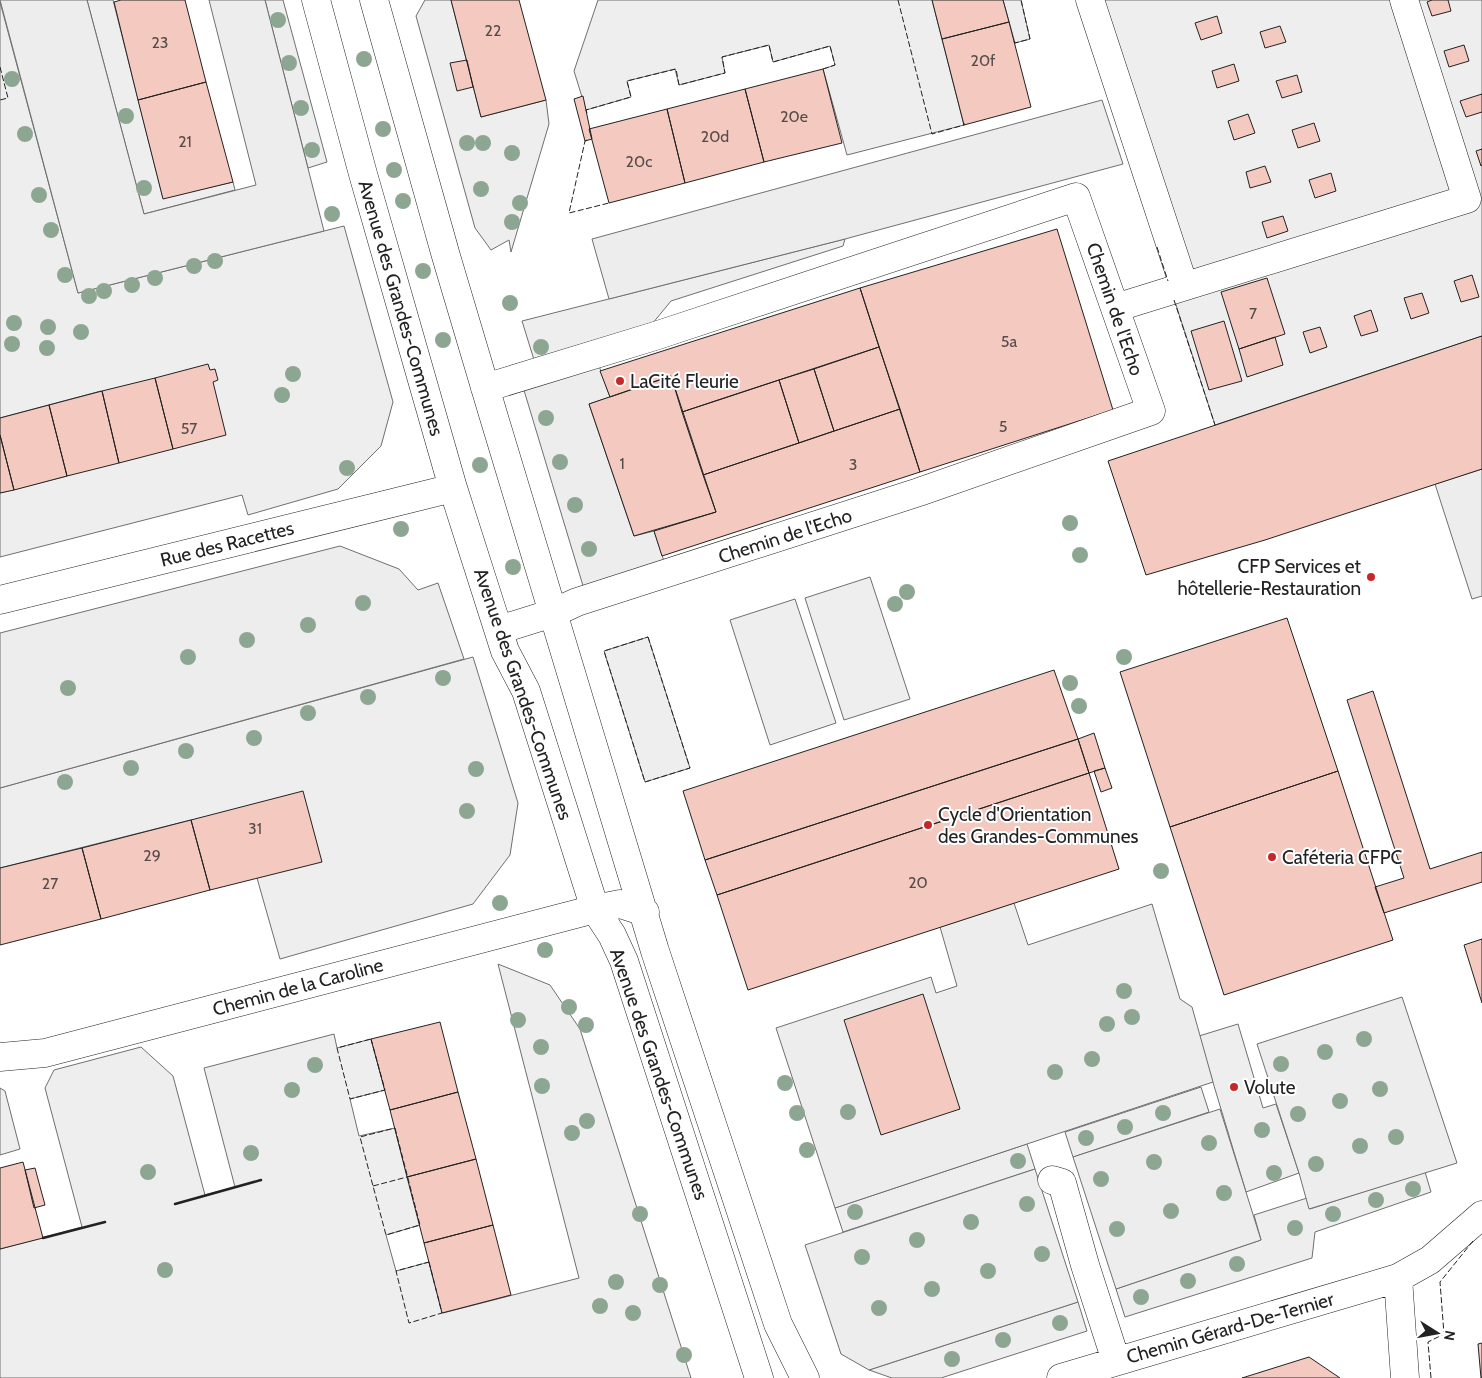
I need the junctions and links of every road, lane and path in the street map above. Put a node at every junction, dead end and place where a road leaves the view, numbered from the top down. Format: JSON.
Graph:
{"nodes":[{"id":1,"x":316,"y":0,"type":"edge"},
{"id":2,"x":374,"y":0,"type":"edge"},
{"id":3,"x":1090,"y":0,"type":"edge"},
{"id":4,"x":1404,"y":0,"type":"edge"},
{"id":5,"x":1474,"y":197,"type":"edge"},
{"id":6,"x":1184,"y":286,"type":"junction"},
{"id":7,"x":1115,"y":308,"type":"junction"},
{"id":8,"x":486,"y":388,"type":"junction"},
{"id":9,"x":453,"y":488,"type":"junction"},
{"id":10,"x":0,"y":600,"type":"edge"},
{"id":11,"x":554,"y":613,"type":"junction"},
{"id":12,"x":499,"y":630,"type":"junction"},
{"id":13,"x":594,"y":909,"type":"junction"},
{"id":14,"x":645,"y":912,"type":"junction"},
{"id":15,"x":0,"y":1057,"type":"edge"},
{"id":16,"x":1052,"y":1180,"type":"dead end"},
{"id":17,"x":1482,"y":1215,"type":"edge"},
{"id":18,"x":1398,"y":1278,"type":"junction"},
{"id":19,"x":1116,"y":1362,"type":"junction"},
{"id":20,"x":759,"y":1378,"type":"edge"},
{"id":21,"x":805,"y":1378,"type":"edge"},
{"id":22,"x":1062,"y":1378,"type":"edge"},
{"id":23,"x":1405,"y":1378,"type":"edge"}],
"edges":[{"from":1,"to":9,"type":"street","name":"Avenue des Grandes-Communes"},
{"from":2,"to":8,"type":"street","name":"Avenue des Grandes-Communes"},
{"from":3,"to":6,"type":"street"},
{"from":4,"to":5,"type":"street"},
{"from":5,"to":6,"type":"street"},
{"from":6,"to":7,"type":"street"},
{"from":7,"to":8,"type":"street","name":"Chemin de l'Echo"},
{"from":7,"to":11,"type":"street","name":"Chemin de l'Echo"},
{"from":8,"to":11,"type":"street","name":"Avenue des Grandes-Communes"},
{"from":9,"to":10,"type":"street","name":"Rue des Racettes"},
{"from":9,"to":12,"type":"street","name":"Avenue des Grandes-Communes"},
{"from":11,"to":12,"type":"street"},
{"from":11,"to":14,"type":"street","name":"Avenue des Grandes-Communes"},
{"from":12,"to":13,"type":"street","name":"Avenue des Grandes-Communes"},
{"from":13,"to":14,"type":"street","name":"Chemin de la Caroline"},
{"from":13,"to":15,"type":"street","name":"Chemin de la Caroline"},
{"from":13,"to":20,"type":"street","name":"Avenue des Grandes-Communes"},
{"from":14,"to":21,"type":"street","name":"Avenue des Grandes-Communes"},
{"from":16,"to":19,"type":"street"},
{"from":17,"to":18,"type":"street","name":"Chemin Gérard-De-Ternier"},
{"from":18,"to":19,"type":"street","name":"Chemin Gérard-De-Ternier"},
{"from":18,"to":23,"type":"street"},
{"from":19,"to":22,"type":"street","name":"Chemin Gérard-De-Ternier"}]}
